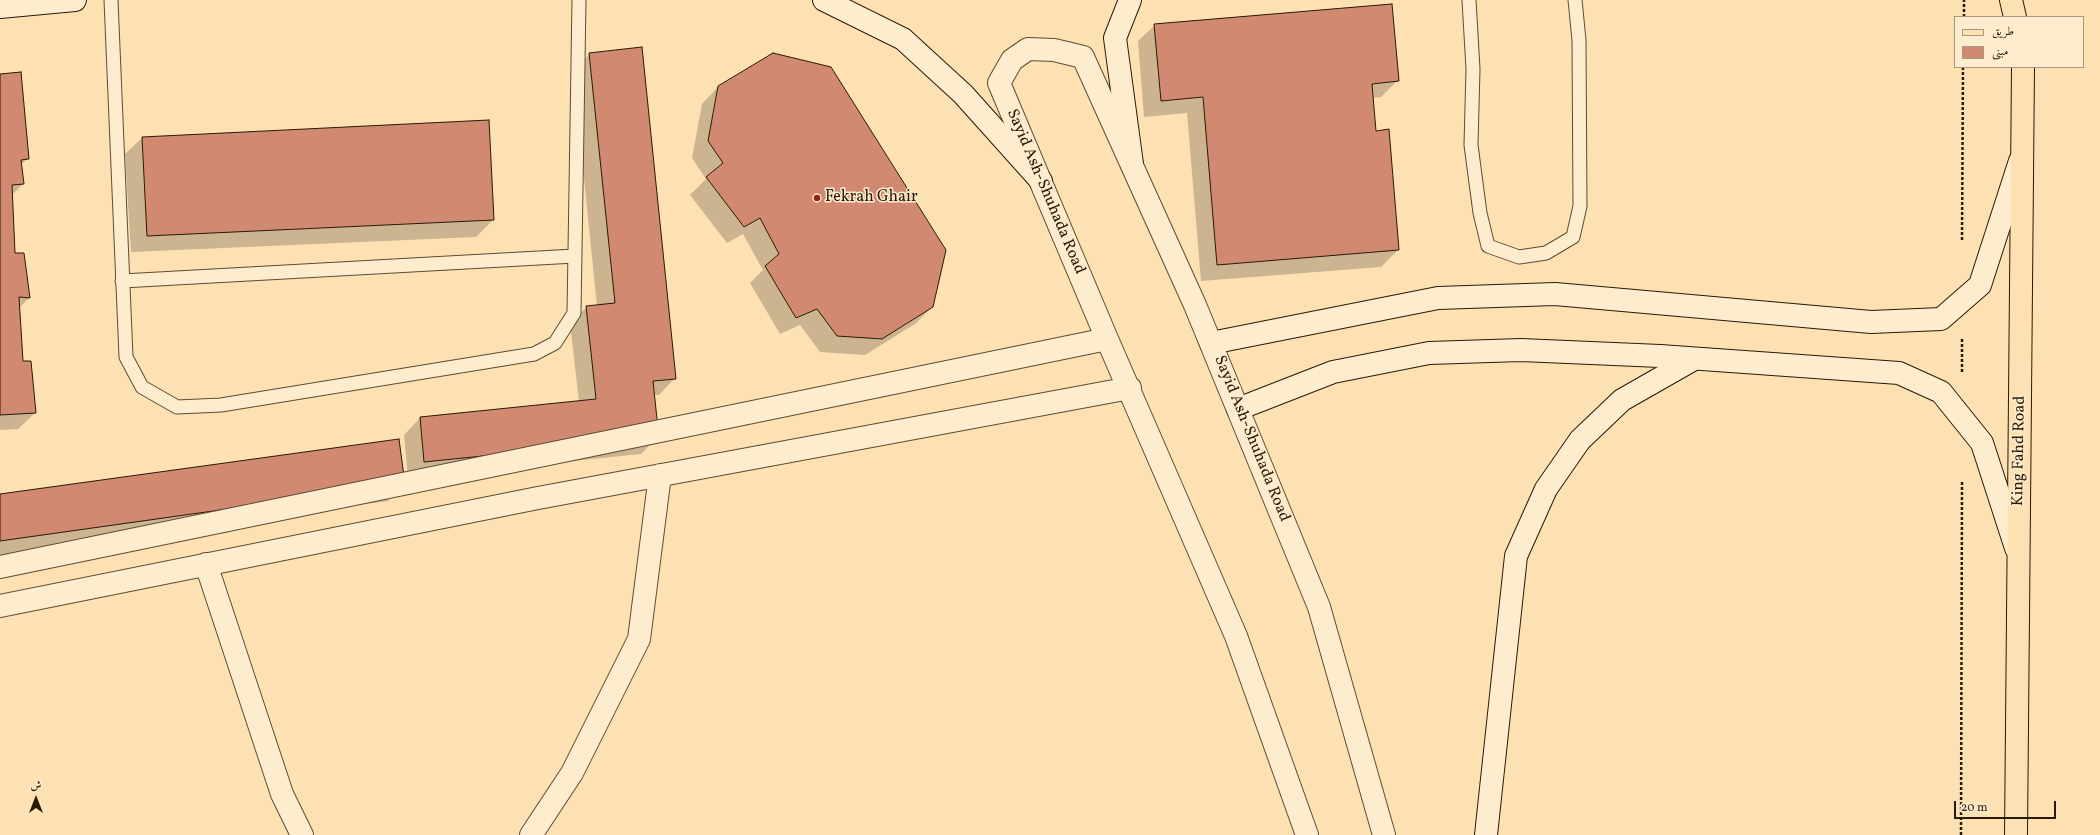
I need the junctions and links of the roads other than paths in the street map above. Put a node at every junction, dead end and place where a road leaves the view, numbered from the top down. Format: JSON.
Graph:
{"nodes":[{"id":1,"x":75,"y":0,"type":"edge"},
{"id":2,"x":111,"y":0,"type":"edge"},
{"id":3,"x":579,"y":0,"type":"edge"},
{"id":4,"x":824,"y":0,"type":"edge"},
{"id":5,"x":1130,"y":0,"type":"edge"},
{"id":6,"x":1469,"y":0,"type":"edge"},
{"id":7,"x":1576,"y":0,"type":"edge"},
{"id":8,"x":2011,"y":0,"type":"edge"},
{"id":9,"x":2024,"y":0,"type":"edge"},
{"id":10,"x":0,"y":7,"type":"edge"},
{"id":11,"x":2015,"y":16,"type":"edge"},
{"id":12,"x":2024,"y":16,"type":"edge"},
{"id":13,"x":2023,"y":68,"type":"edge"},
{"id":14,"x":2023,"y":153,"type":"junction"},
{"id":15,"x":1132,"y":164,"type":"junction"},
{"id":16,"x":1041,"y":181,"type":"junction"},
{"id":17,"x":575,"y":256,"type":"junction"},
{"id":18,"x":122,"y":281,"type":"junction"},
{"id":19,"x":1107,"y":339,"type":"junction"},
{"id":20,"x":1211,"y":342,"type":"junction"},
{"id":21,"x":1694,"y":359,"type":"junction"},
{"id":22,"x":1130,"y":388,"type":"junction"},
{"id":23,"x":1238,"y":409,"type":"junction"},
{"id":24,"x":660,"y":475,"type":"junction"},
{"id":25,"x":2019,"y":558,"type":"junction"},
{"id":26,"x":206,"y":564,"type":"junction"},
{"id":27,"x":0,"y":567,"type":"edge"},
{"id":28,"x":0,"y":606,"type":"edge"},
{"id":29,"x":302,"y":835,"type":"edge"},
{"id":30,"x":531,"y":835,"type":"edge"},
{"id":31,"x":1307,"y":835,"type":"edge"},
{"id":32,"x":1384,"y":835,"type":"edge"},
{"id":33,"x":1486,"y":835,"type":"edge"},
{"id":34,"x":2016,"y":835,"type":"edge"}],
"edges":[{"from":1,"to":10,"type":"street"},
{"from":2,"to":18,"type":"lane"},
{"from":3,"to":17,"type":"lane"},
{"from":4,"to":16,"type":"street"},
{"from":5,"to":15,"type":"street"},
{"from":6,"to":7,"type":"lane"},
{"from":8,"to":11,"type":"main road"},
{"from":9,"to":12,"type":"main road"},
{"from":13,"to":14,"type":"main road","name":"King Fahd Road"},
{"from":14,"to":20,"type":"street"},
{"from":14,"to":25,"type":"main road","name":"King Fahd Road"},
{"from":15,"to":16,"type":"street","name":"Sayid Ash-Shuhada Road"},
{"from":15,"to":20,"type":"street","name":"Sayid Ash-Shuhada Road"},
{"from":16,"to":19,"type":"street","name":"Sayid Ash-Shuhada Road"},
{"from":17,"to":18,"type":"lane"},
{"from":17,"to":18,"type":"lane"},
{"from":19,"to":22,"type":"street","name":"Sayid Ash-Shuhada Road"},
{"from":19,"to":27,"type":"street"},
{"from":20,"to":23,"type":"street","name":"Sayid Ash-Shuhada Road"},
{"from":21,"to":23,"type":"street"},
{"from":21,"to":25,"type":"street"},
{"from":21,"to":33,"type":"street"},
{"from":22,"to":24,"type":"street"},
{"from":22,"to":31,"type":"street","name":"Sayid Ash-Shuhada Road"},
{"from":23,"to":32,"type":"street","name":"Sayid Ash-Shuhada Road"},
{"from":24,"to":26,"type":"street"},
{"from":24,"to":30,"type":"street"},
{"from":25,"to":34,"type":"main road","name":"King Fahd Road"},
{"from":26,"to":28,"type":"street"},
{"from":26,"to":29,"type":"street"}]}
